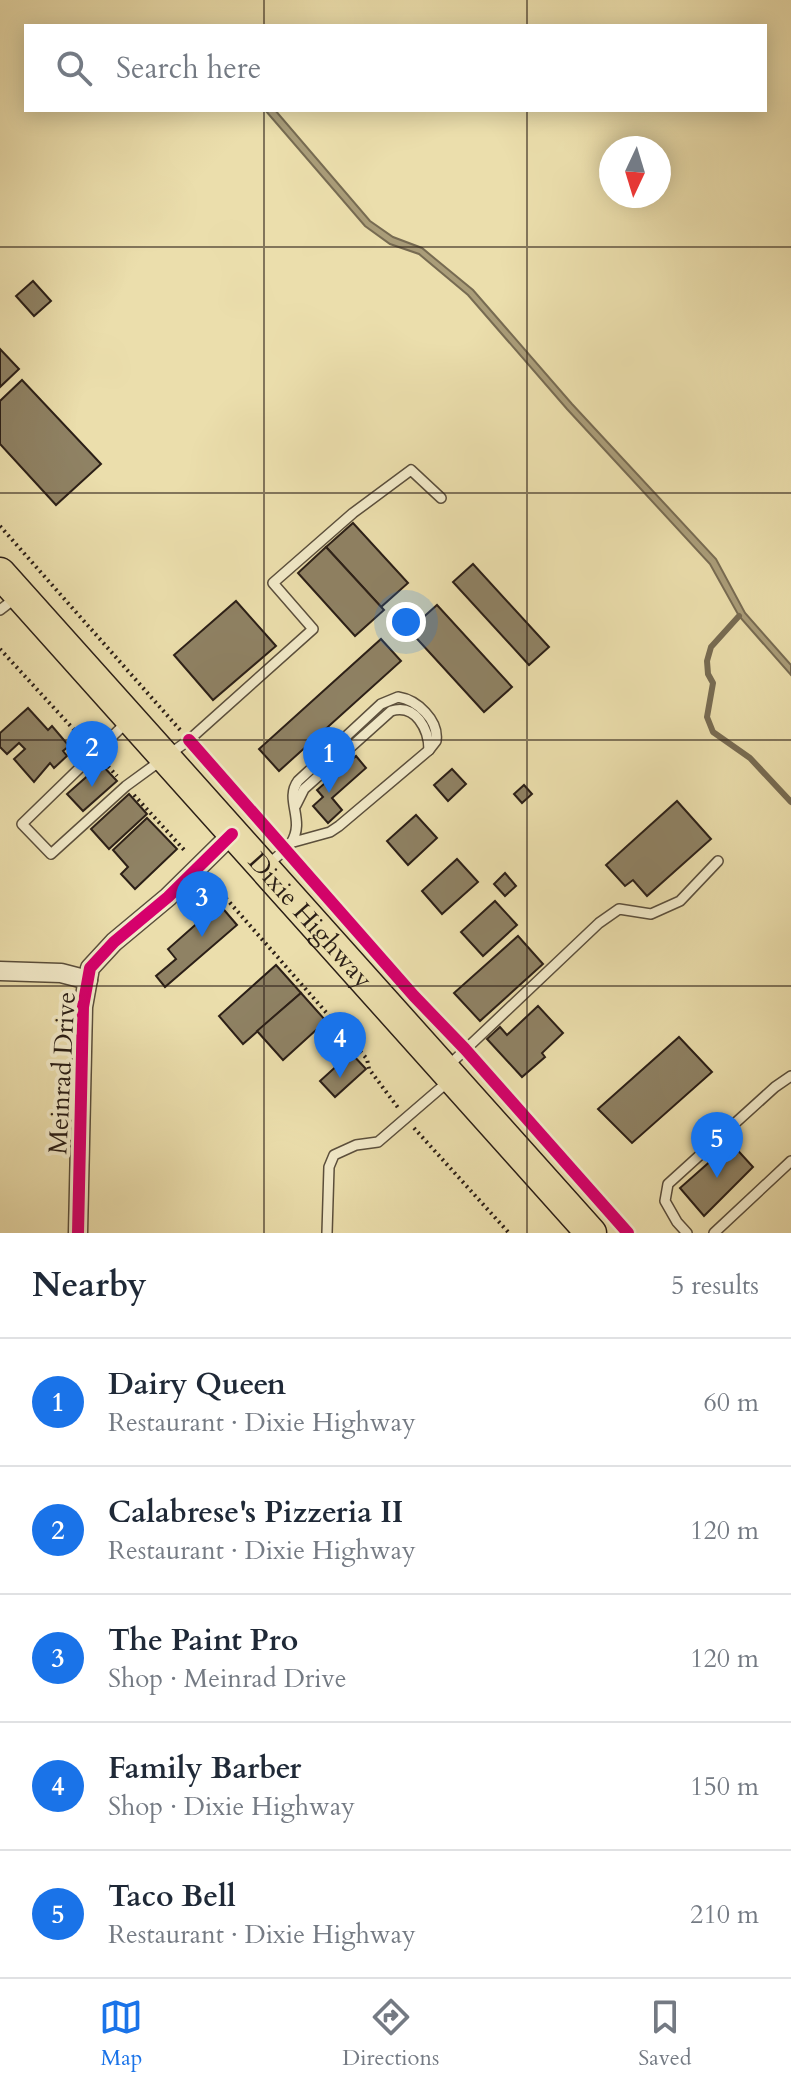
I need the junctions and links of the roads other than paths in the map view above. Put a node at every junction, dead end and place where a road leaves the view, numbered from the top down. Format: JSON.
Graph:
{"nodes":[{"id":1,"x":441,"y":498,"type":"dead end"},
{"id":2,"x":7,"y":592,"type":"edge"},
{"id":3,"x":131,"y":718,"type":"junction"},
{"id":4,"x":177,"y":748,"type":"junction"},
{"id":5,"x":232,"y":834,"type":"junction"},
{"id":6,"x":290,"y":843,"type":"junction"},
{"id":7,"x":718,"y":861,"type":"dead end"},
{"id":8,"x":263,"y":868,"type":"junction"},
{"id":9,"x":0,"y":971,"type":"edge"},
{"id":10,"x":88,"y":980,"type":"junction"},
{"id":11,"x":448,"y":1074,"type":"junction"},
{"id":12,"x":791,"y":1077,"type":"edge"},
{"id":13,"x":791,"y":1161,"type":"edge"},
{"id":14,"x":78,"y":1233,"type":"edge"},
{"id":15,"x":327,"y":1233,"type":"edge"},
{"id":16,"x":591,"y":1233,"type":"edge"},
{"id":17,"x":687,"y":1233,"type":"edge"},
{"id":18,"x":714,"y":1233,"type":"edge"}],
"edges":[{"from":1,"to":4,"type":"lane"},
{"from":2,"to":3,"type":"main road","name":"Dixie Highway"},
{"from":3,"to":4,"type":"main road","name":"Dixie Highway"},
{"from":3,"to":4,"type":"lane"},
{"from":4,"to":5,"type":"main road","name":"Dixie Highway"},
{"from":5,"to":8,"type":"main road","name":"Dixie Highway"},
{"from":5,"to":10,"type":"street","name":"Meinrad Drive"},
{"from":6,"to":6,"type":"lane"},
{"from":6,"to":8,"type":"lane"},
{"from":7,"to":11,"type":"lane"},
{"from":8,"to":11,"type":"main road","name":"Dixie Highway"},
{"from":9,"to":10,"type":"street"},
{"from":10,"to":14,"type":"street","name":"Meinrad Drive"},
{"from":11,"to":15,"type":"lane"},
{"from":11,"to":16,"type":"main road","name":"Dixie Highway"},
{"from":12,"to":17,"type":"lane"},
{"from":13,"to":18,"type":"lane"}]}
